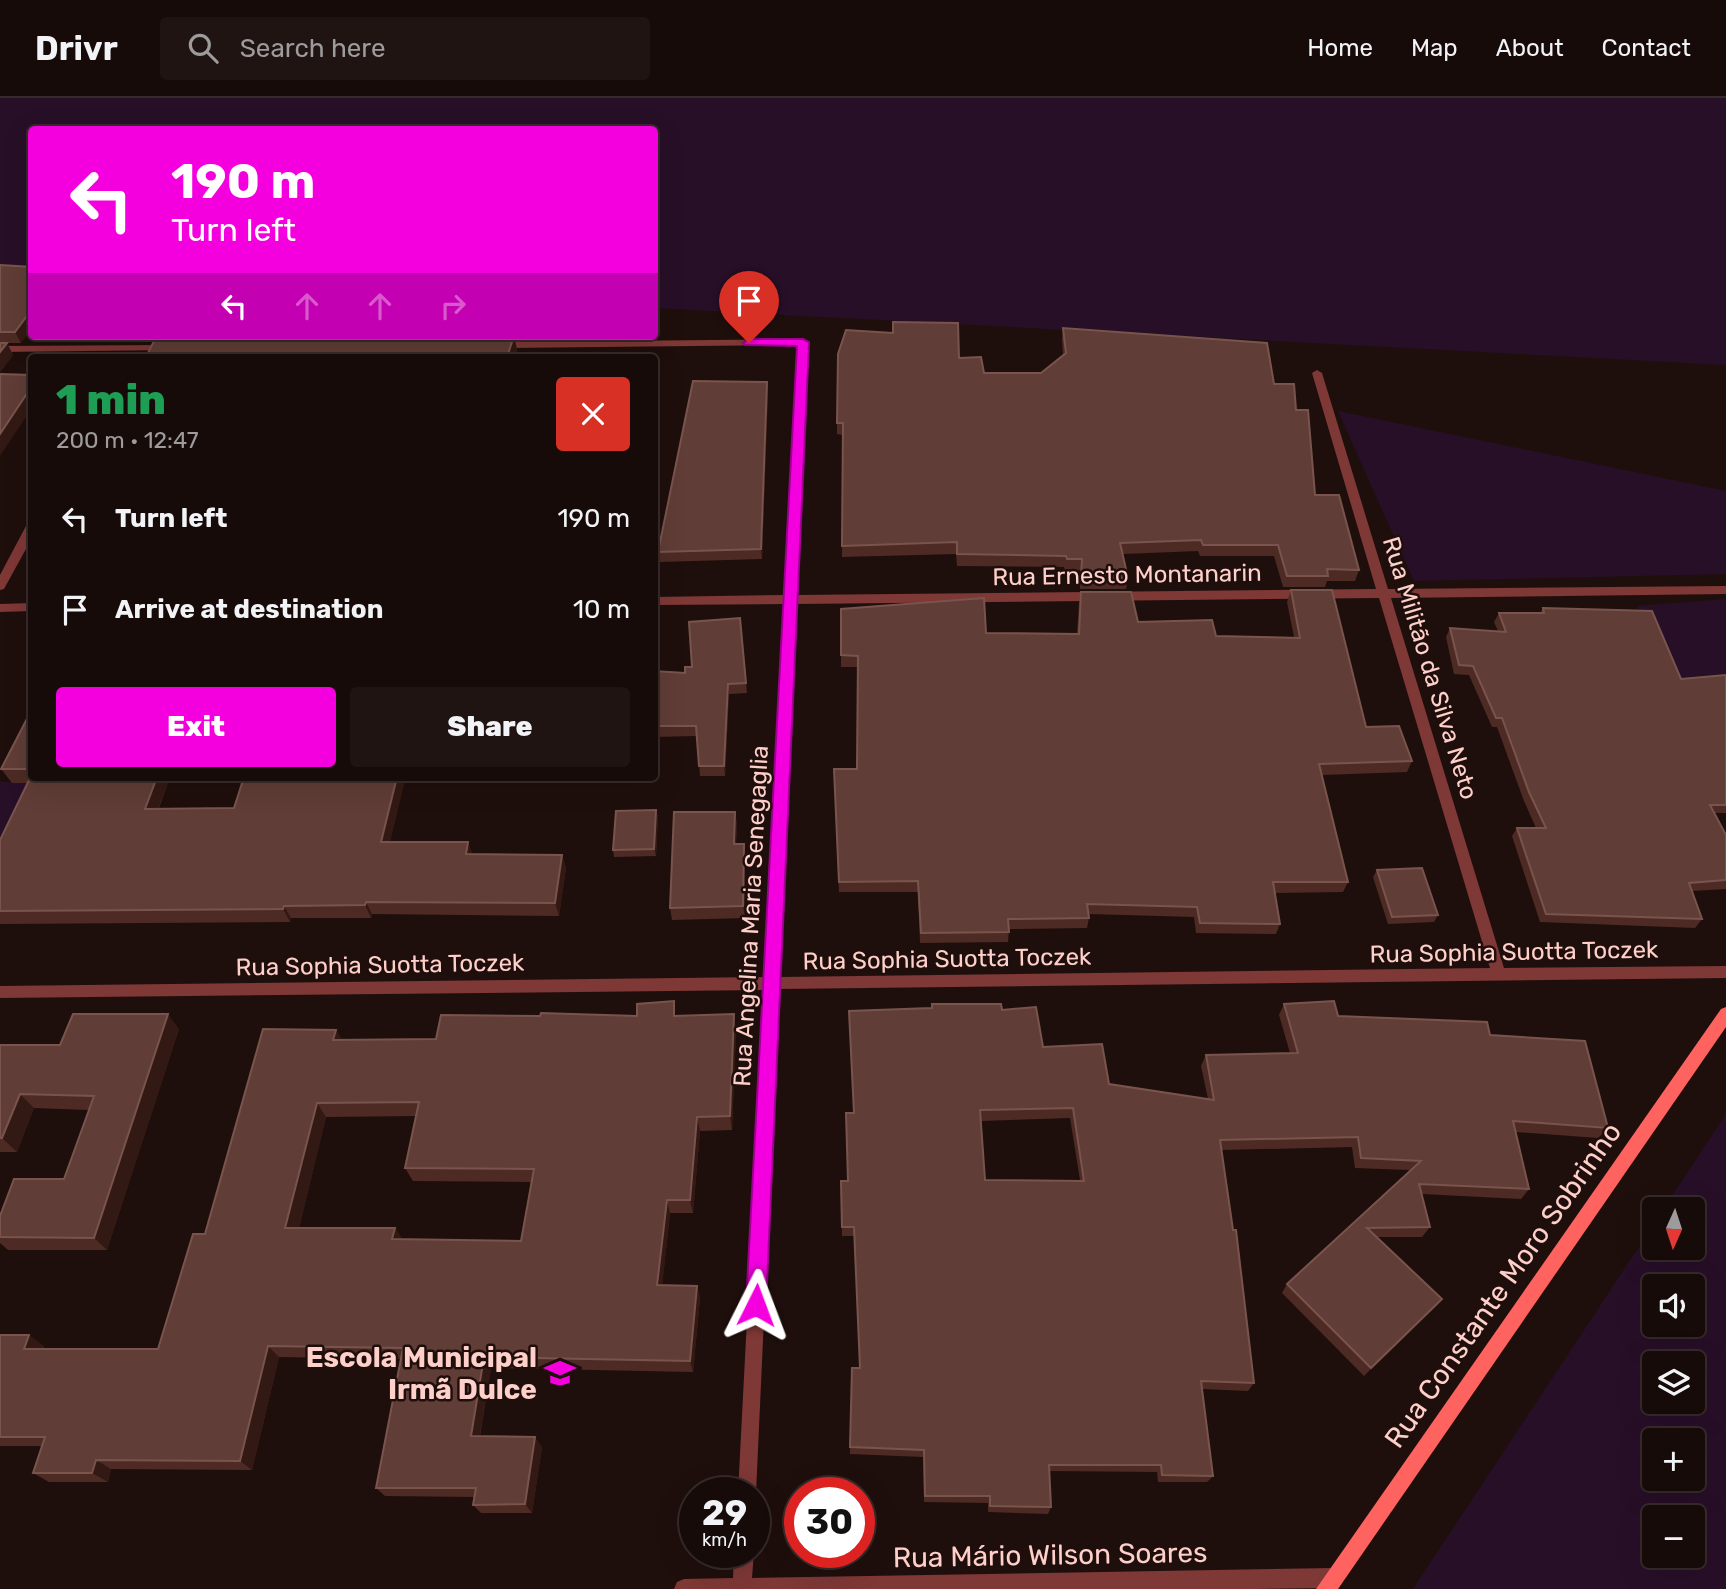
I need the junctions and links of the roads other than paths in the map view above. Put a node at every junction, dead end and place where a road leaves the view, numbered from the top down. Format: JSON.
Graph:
{"nodes":[{"id":1,"x":485,"y":345,"type":"edge"},
{"id":2,"x":180,"y":348,"type":"edge"},
{"id":3,"x":0,"y":349,"type":"edge"},
{"id":4,"x":122,"y":353,"type":"edge"},
{"id":5,"x":1317,"y":373,"type":"dead end"},
{"id":6,"x":28,"y":534,"type":"edge"},
{"id":7,"x":0,"y":586,"type":"edge"},
{"id":8,"x":1726,"y":590,"type":"edge"},
{"id":9,"x":1384,"y":593,"type":"junction"},
{"id":10,"x":791,"y":600,"type":"junction"},
{"id":11,"x":658,"y":601,"type":"edge"},
{"id":12,"x":28,"y":607,"type":"edge"},
{"id":13,"x":0,"y":608,"type":"edge"},
{"id":14,"x":1726,"y":972,"type":"edge"},
{"id":15,"x":1499,"y":975,"type":"junction"},
{"id":16,"x":772,"y":984,"type":"junction"},
{"id":17,"x":0,"y":992,"type":"edge"},
{"id":18,"x":1726,"y":1014,"type":"edge"},
{"id":19,"x":748,"y":1477,"type":"edge"},
{"id":20,"x":744,"y":1568,"type":"edge"},
{"id":21,"x":1330,"y":1584,"type":"edge"},
{"id":22,"x":684,"y":1589,"type":"edge"},
{"id":23,"x":743,"y":1589,"type":"edge"}],
"edges":[{"from":1,"to":10,"type":"street","name":"Rua Angelina Maria Senegaglia"},
{"from":2,"to":4,"type":"street"},
{"from":3,"to":4,"type":"street"},
{"from":5,"to":9,"type":"street","name":"Rua Militão da Silva Neto"},
{"from":6,"to":7,"type":"street"},
{"from":8,"to":9,"type":"street","name":"Rua Ernesto Montanarin"},
{"from":9,"to":10,"type":"street","name":"Rua Ernesto Montanarin"},
{"from":9,"to":15,"type":"street","name":"Rua Militão da Silva Neto"},
{"from":10,"to":11,"type":"street","name":"Rua Ernesto Montanarin"},
{"from":10,"to":16,"type":"street","name":"Rua Angelina Maria Senegaglia"},
{"from":12,"to":13,"type":"street"},
{"from":14,"to":15,"type":"street","name":"Rua Sophia Suotta Toczek"},
{"from":15,"to":16,"type":"street","name":"Rua Sophia Suotta Toczek"},
{"from":16,"to":17,"type":"street","name":"Rua Sophia Suotta Toczek"},
{"from":16,"to":19,"type":"street","name":"Rua Angelina Maria Senegaglia"},
{"from":18,"to":21,"type":"main road","name":"Rua Constante Moro Sobrinho"},
{"from":20,"to":23,"type":"street"},
{"from":21,"to":23,"type":"street","name":"Rua Mário Wilson Soares"},
{"from":22,"to":23,"type":"street","name":"Rua Mário Wilson Soares"}]}
